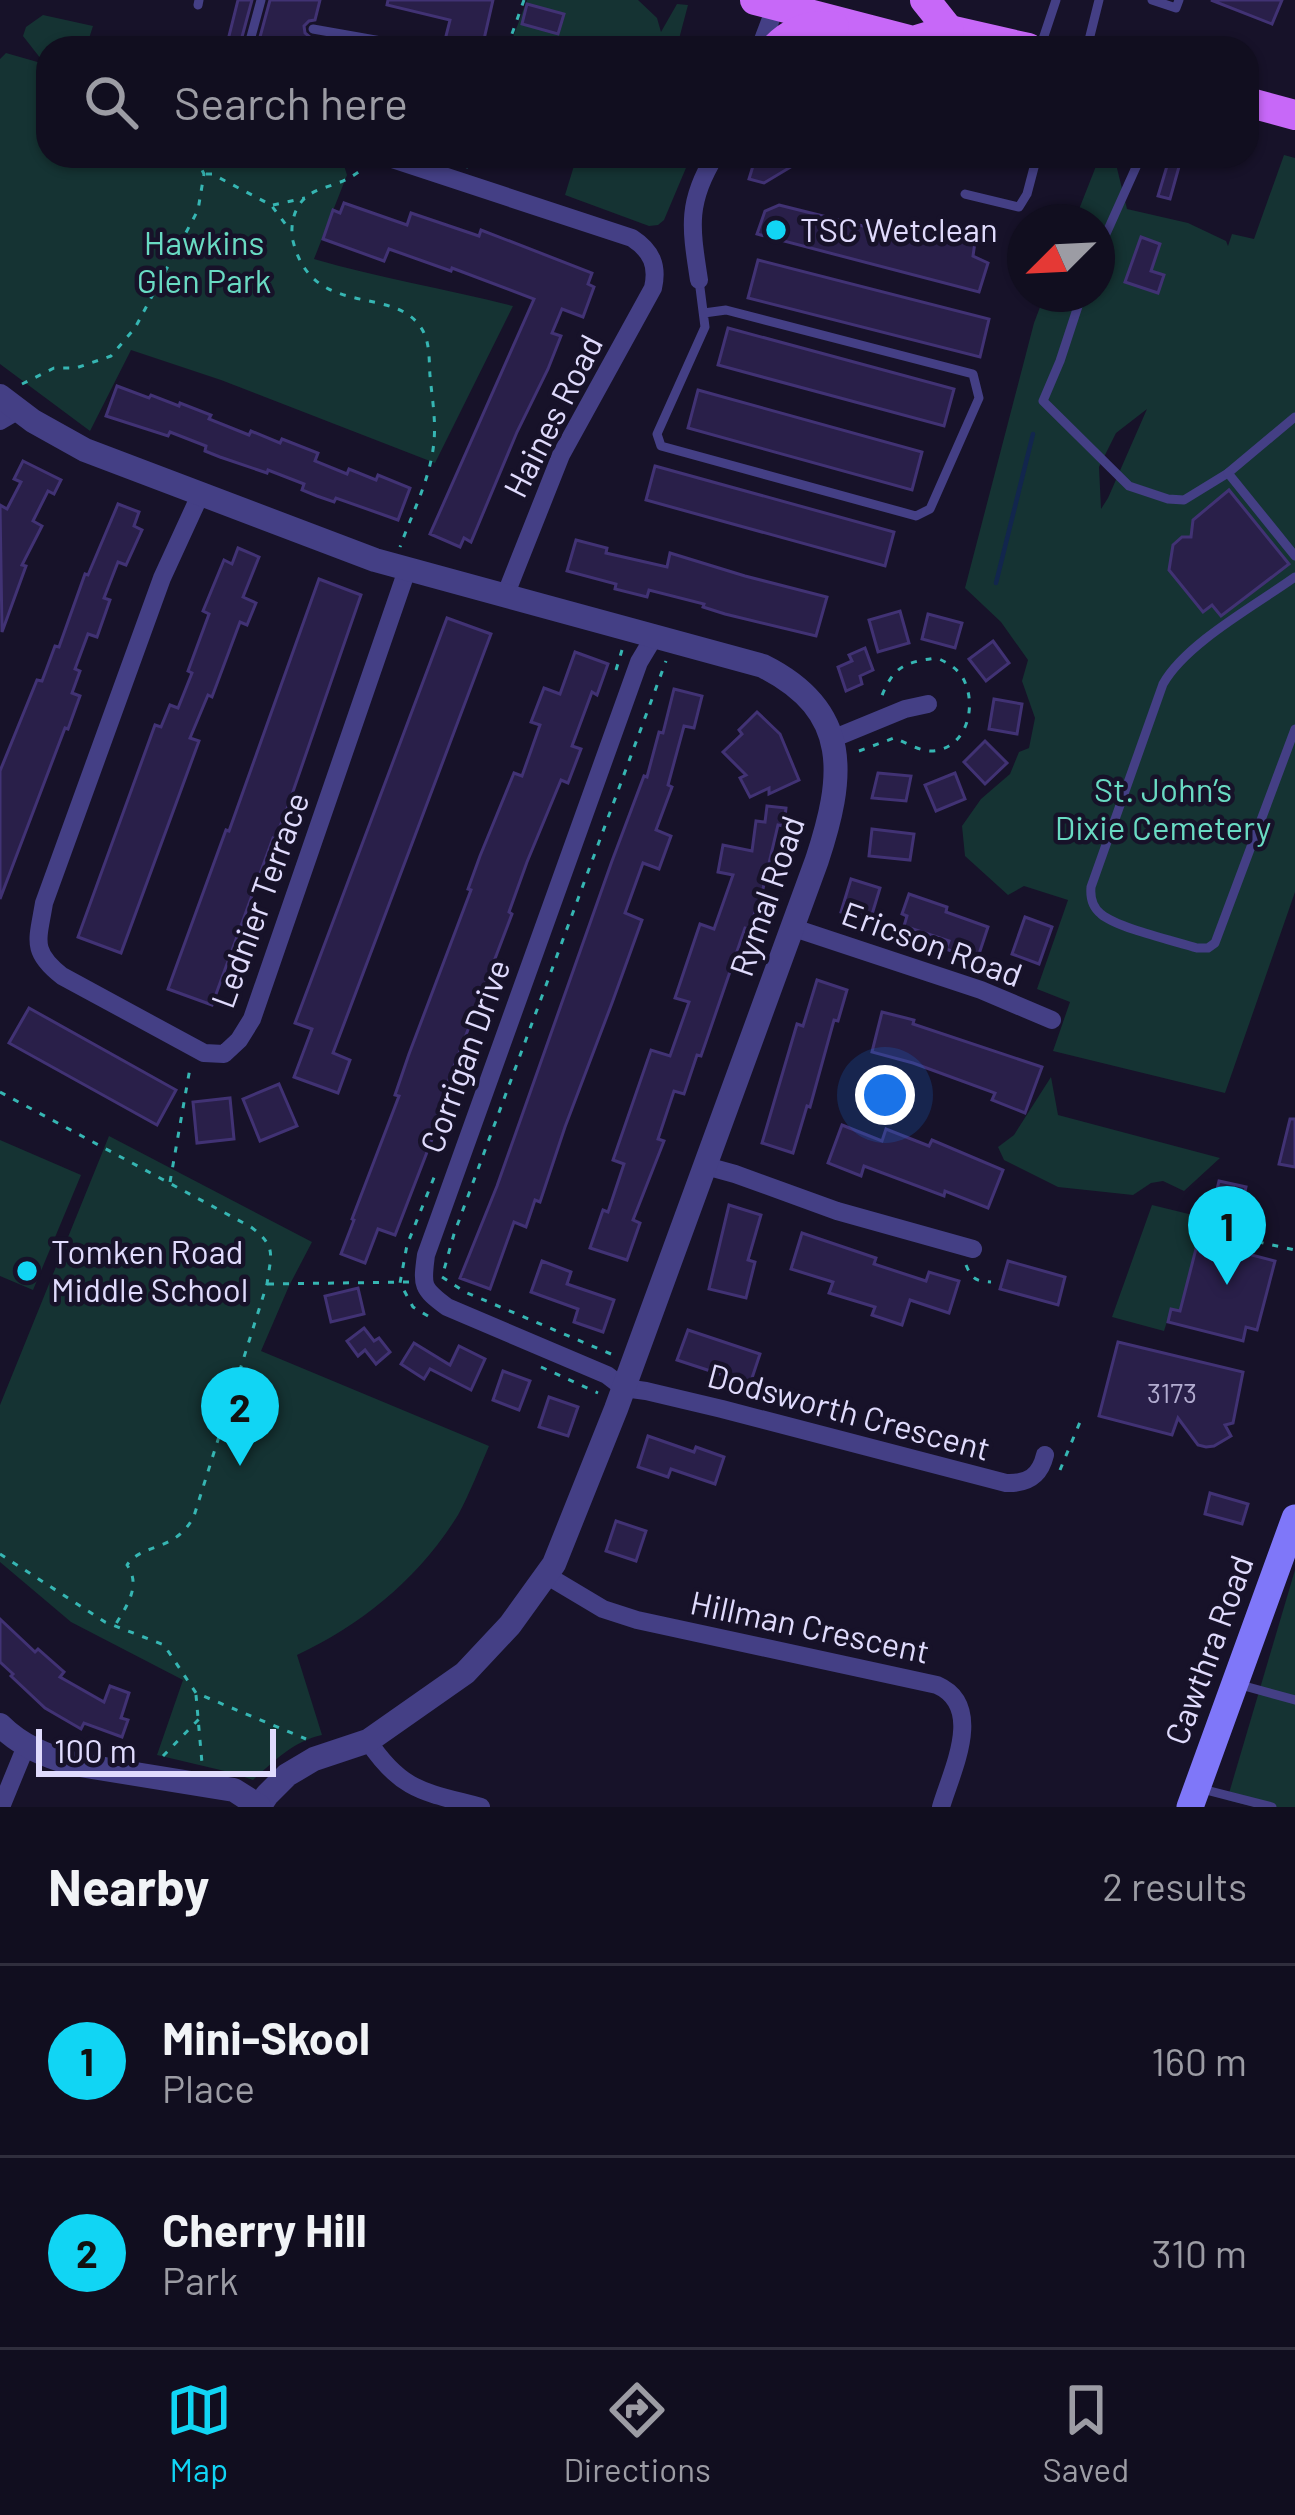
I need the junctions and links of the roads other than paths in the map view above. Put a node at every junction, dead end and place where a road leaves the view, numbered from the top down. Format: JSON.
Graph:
{"nodes":[{"id":1,"x":261,"y":0,"type":"edge"},
{"id":2,"x":925,"y":0,"type":"edge"},
{"id":3,"x":1056,"y":0,"type":"edge"},
{"id":4,"x":1099,"y":0,"type":"edge"},
{"id":5,"x":1152,"y":0,"type":"edge"},
{"id":6,"x":1179,"y":0,"type":"edge"},
{"id":7,"x":769,"y":2,"type":"edge"},
{"id":8,"x":313,"y":29,"type":"dead end"},
{"id":9,"x":864,"y":29,"type":"junction"},
{"id":10,"x":949,"y":30,"type":"junction"},
{"id":11,"x":251,"y":36,"type":"edge"},
{"id":12,"x":354,"y":36,"type":"edge"},
{"id":13,"x":762,"y":36,"type":"edge"},
{"id":14,"x":790,"y":36,"type":"edge"},
{"id":15,"x":893,"y":36,"type":"edge"},
{"id":16,"x":929,"y":36,"type":"edge"},
{"id":17,"x":975,"y":36,"type":"edge"},
{"id":18,"x":1044,"y":36,"type":"edge"},
{"id":19,"x":1090,"y":36,"type":"edge"},
{"id":20,"x":1259,"y":105,"type":"edge"},
{"id":21,"x":1295,"y":115,"type":"edge"},
{"id":22,"x":420,"y":168,"type":"edge"},
{"id":23,"x":707,"y":168,"type":"edge"},
{"id":24,"x":1034,"y":168,"type":"edge"},
{"id":25,"x":1136,"y":168,"type":"edge"},
{"id":26,"x":965,"y":194,"type":"dead end"},
{"id":27,"x":1115,"y":214,"type":"edge"},
{"id":28,"x":699,"y":280,"type":"joint"},
{"id":29,"x":1076,"y":312,"type":"edge"},
{"id":30,"x":704,"y":313,"type":"junction"},
{"id":31,"x":10,"y":403,"type":"edge"},
{"id":32,"x":1295,"y":418,"type":"edge"},
{"id":33,"x":1228,"y":472,"type":"junction"},
{"id":34,"x":201,"y":493,"type":"junction"},
{"id":35,"x":1295,"y":556,"type":"edge"},
{"id":36,"x":400,"y":568,"type":"junction"},
{"id":37,"x":1295,"y":578,"type":"edge"},
{"id":38,"x":505,"y":596,"type":"junction"},
{"id":39,"x":660,"y":648,"type":"junction"},
{"id":40,"x":928,"y":704,"type":"dead end"},
{"id":41,"x":1295,"y":729,"type":"edge"},
{"id":42,"x":832,"y":739,"type":"junction"},
{"id":43,"x":791,"y":927,"type":"junction"},
{"id":44,"x":1052,"y":1020,"type":"dead end"},
{"id":45,"x":706,"y":1166,"type":"junction"},
{"id":46,"x":969,"y":1257,"type":"road end"},
{"id":47,"x":624,"y":1388,"type":"junction"},
{"id":48,"x":1045,"y":1455,"type":"dead end"},
{"id":49,"x":1295,"y":1518,"type":"edge"},
{"id":50,"x":546,"y":1575,"type":"junction"},
{"id":51,"x":1235,"y":1683,"type":"junction"},
{"id":52,"x":1295,"y":1700,"type":"edge"},
{"id":53,"x":0,"y":1725,"type":"edge"},
{"id":54,"x":368,"y":1741,"type":"junction"},
{"id":55,"x":26,"y":1746,"type":"junction"},
{"id":56,"x":1193,"y":1797,"type":"edge"},
{"id":57,"x":259,"y":1806,"type":"edge"},
{"id":58,"x":1,"y":1807,"type":"edge"},
{"id":59,"x":481,"y":1807,"type":"edge"},
{"id":60,"x":941,"y":1807,"type":"edge"},
{"id":61,"x":1272,"y":1807,"type":"edge"}],
"edges":[{"from":1,"to":11,"type":"lane"},
{"from":2,"to":10,"type":"main road"},
{"from":3,"to":18,"type":"lane"},
{"from":4,"to":19,"type":"lane"},
{"from":5,"to":6,"type":"lane"},
{"from":7,"to":9,"type":"main road"},
{"from":7,"to":13,"type":"street"},
{"from":8,"to":12,"type":"lane"},
{"from":9,"to":14,"type":"main road"},
{"from":9,"to":15,"type":"main road"},
{"from":10,"to":16,"type":"main road"},
{"from":10,"to":17,"type":"main road"},
{"from":20,"to":21,"type":"main road"},
{"from":22,"to":38,"type":"street","name":"Haines Road"},
{"from":23,"to":28,"type":"street"},
{"from":24,"to":26,"type":"lane"},
{"from":25,"to":27,"type":"lane"},
{"from":28,"to":30,"type":"lane"},
{"from":29,"to":33,"type":"lane"},
{"from":30,"to":30,"type":"lane"},
{"from":31,"to":34,"type":"street"},
{"from":32,"to":33,"type":"lane"},
{"from":33,"to":35,"type":"lane"},
{"from":34,"to":36,"type":"street"},
{"from":34,"to":36,"type":"street","name":"Lednier Terrace"},
{"from":36,"to":38,"type":"street"},
{"from":37,"to":41,"type":"lane"},
{"from":38,"to":39,"type":"street"},
{"from":39,"to":42,"type":"street"},
{"from":39,"to":47,"type":"street","name":"Corrigan Drive"},
{"from":40,"to":42,"type":"street"},
{"from":42,"to":43,"type":"street","name":"Rymal Road"},
{"from":43,"to":44,"type":"street","name":"Ericson Road"},
{"from":43,"to":45,"type":"street","name":"Rymal Road"},
{"from":45,"to":46,"type":"street"},
{"from":45,"to":47,"type":"street","name":"Rymal Road"},
{"from":47,"to":48,"type":"street","name":"Dodsworth Crescent"},
{"from":47,"to":50,"type":"street","name":"Rymal Road"},
{"from":49,"to":51,"type":"main road","name":"Cawthra Road"},
{"from":50,"to":54,"type":"street","name":"Rymal Road"},
{"from":50,"to":60,"type":"street","name":"Hillman Crescent"},
{"from":51,"to":52,"type":"lane"},
{"from":51,"to":56,"type":"main road","name":"Cawthra Road"},
{"from":53,"to":55,"type":"street"},
{"from":54,"to":57,"type":"street","name":"Rymal Road"},
{"from":54,"to":59,"type":"street"},
{"from":55,"to":57,"type":"street"},
{"from":55,"to":58,"type":"street"},
{"from":56,"to":61,"type":"lane"}]}
